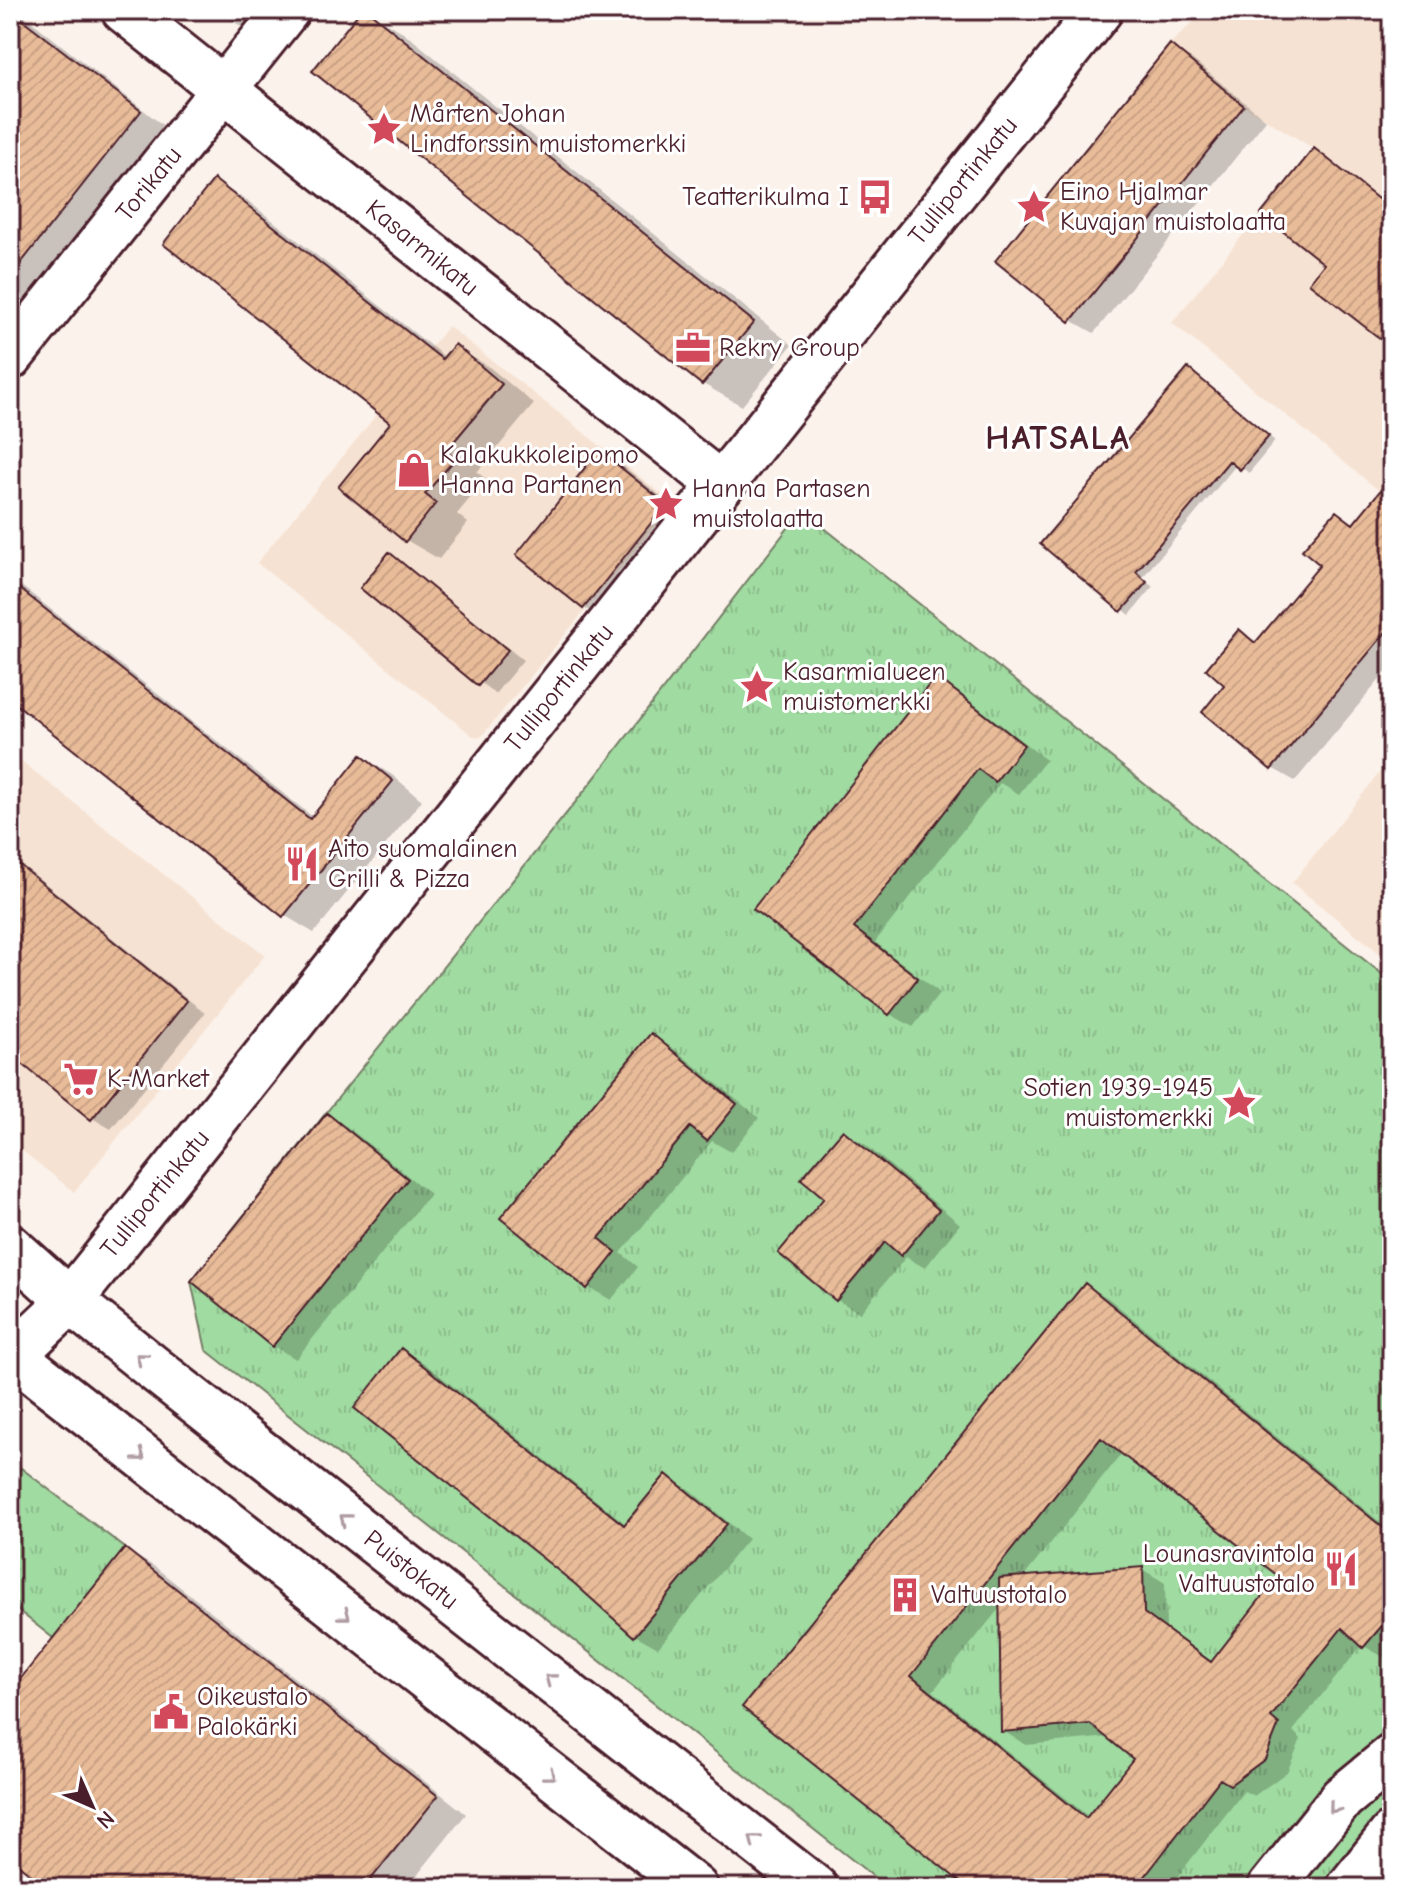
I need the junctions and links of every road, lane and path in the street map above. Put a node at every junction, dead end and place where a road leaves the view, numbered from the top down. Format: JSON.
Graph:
{"nodes":[{"id":1,"x":124,"y":10,"type":"edge"},
{"id":2,"x":287,"y":10,"type":"edge"},
{"id":3,"x":1100,"y":10,"type":"edge"},
{"id":4,"x":224,"y":89,"type":"junction"},
{"id":5,"x":10,"y":357,"type":"edge"},
{"id":6,"x":721,"y":485,"type":"junction"},
{"id":7,"x":10,"y":1247,"type":"edge"},
{"id":8,"x":70,"y":1301,"type":"junction"},
{"id":9,"x":11,"y":1356,"type":"edge"},
{"id":10,"x":1392,"y":1757,"type":"edge"},
{"id":11,"x":1392,"y":1834,"type":"edge"},
{"id":12,"x":695,"y":1888,"type":"edge"},
{"id":13,"x":815,"y":1888,"type":"edge"},
{"id":14,"x":1270,"y":1888,"type":"edge"},
{"id":15,"x":1349,"y":1888,"type":"edge"}],
"edges":[{"from":1,"to":4,"type":"main road","name":"Kasarmikatu"},
{"from":2,"to":4,"type":"main road","name":"Torikatu"},
{"from":3,"to":6,"type":"main road","name":"Tulliportinkatu"},
{"from":4,"to":5,"type":"main road","name":"Torikatu"},
{"from":4,"to":6,"type":"main road","name":"Kasarmikatu"},
{"from":6,"to":8,"type":"main road","name":"Tulliportinkatu"},
{"from":7,"to":8,"type":"main road","name":"Puistokatu"},
{"from":8,"to":9,"type":"main road","name":"Tulliportinkatu"},
{"from":13,"to":8,"type":"main road","name":"Puistokatu","one_way":true},
{"from":9,"to":12,"type":"main road","one_way":true},
{"from":10,"to":14,"type":"main road","one_way":true},
{"from":11,"to":15,"type":"main road"}]}
